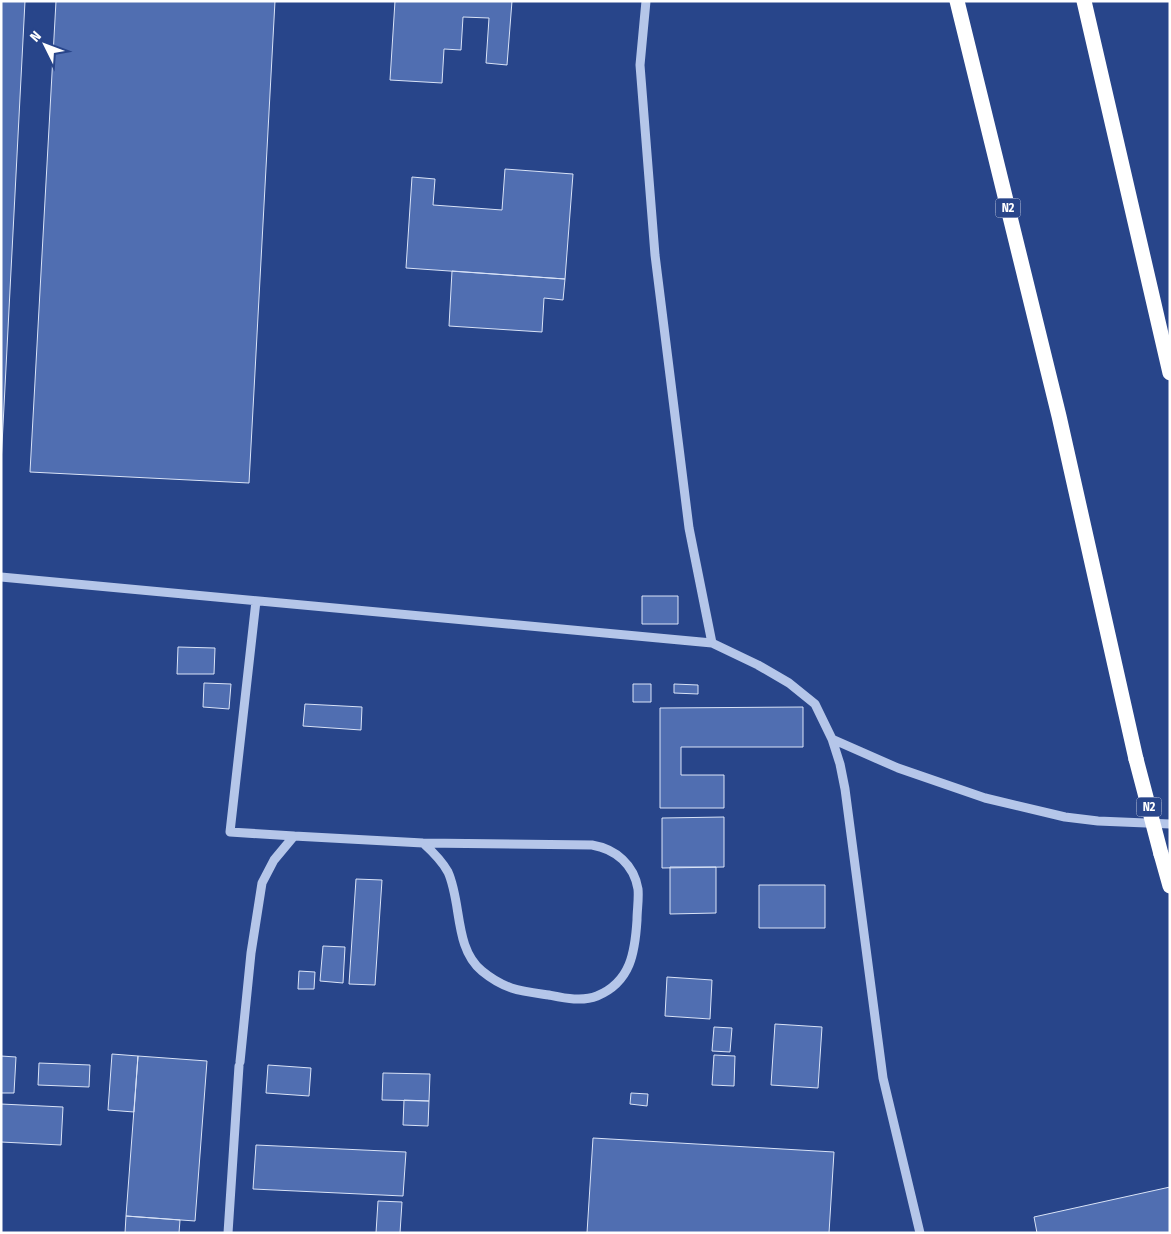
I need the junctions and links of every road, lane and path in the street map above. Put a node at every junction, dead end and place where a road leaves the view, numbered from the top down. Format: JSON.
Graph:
{"nodes":[{"id":1,"x":646,"y":1,"type":"edge"},
{"id":2,"x":958,"y":1,"type":"edge"},
{"id":3,"x":1084,"y":1,"type":"edge"},
{"id":4,"x":1170,"y":373,"type":"edge"},
{"id":5,"x":1,"y":577,"type":"edge"},
{"id":6,"x":256,"y":601,"type":"junction"},
{"id":7,"x":712,"y":643,"type":"junction"},
{"id":8,"x":832,"y":739,"type":"junction"},
{"id":9,"x":1170,"y":824,"type":"edge"},
{"id":10,"x":294,"y":836,"type":"junction"},
{"id":11,"x":424,"y":844,"type":"junction"},
{"id":12,"x":1170,"y":886,"type":"edge"},
{"id":13,"x":228,"y":1233,"type":"edge"},
{"id":14,"x":920,"y":1233,"type":"edge"}],
"edges":[{"from":1,"to":7,"type":"street"},
{"from":2,"to":12,"type":"highway","number":"N2","bridge":true},
{"from":3,"to":4,"type":"highway"},
{"from":5,"to":6,"type":"street"},
{"from":6,"to":7,"type":"street"},
{"from":6,"to":10,"type":"street"},
{"from":7,"to":8,"type":"street"},
{"from":8,"to":9,"type":"street"},
{"from":8,"to":14,"type":"street"},
{"from":10,"to":11,"type":"street"},
{"from":10,"to":13,"type":"street"},
{"from":11,"to":11,"type":"street"}]}
